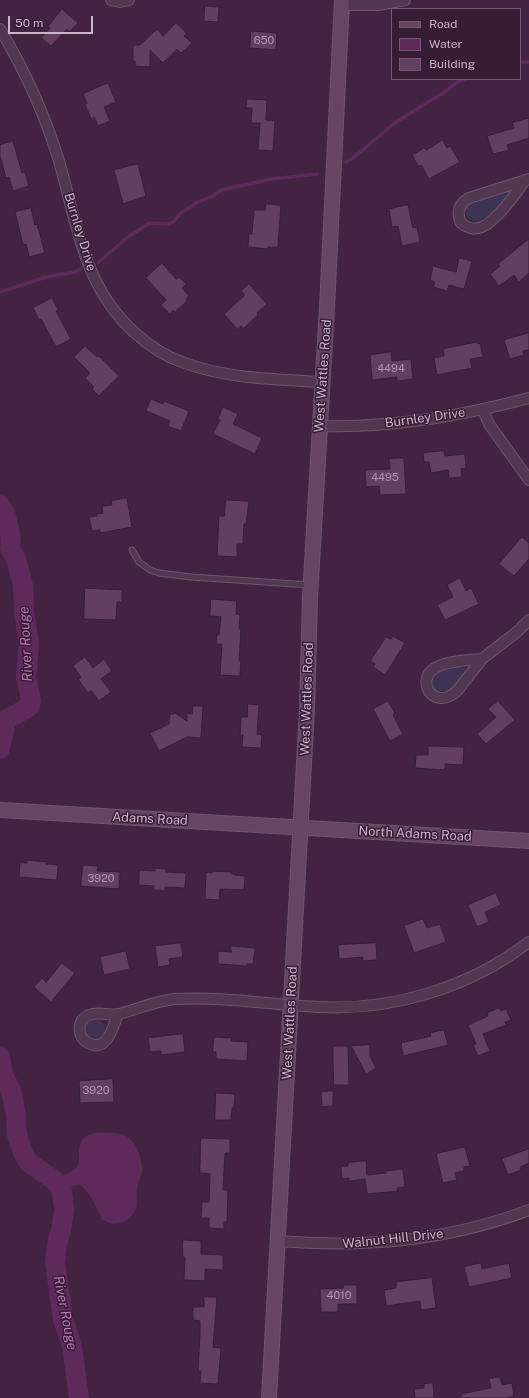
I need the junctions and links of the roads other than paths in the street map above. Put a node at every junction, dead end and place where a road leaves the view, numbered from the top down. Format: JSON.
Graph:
{"nodes":[{"id":1,"x":111,"y":0,"type":"edge"},
{"id":2,"x":129,"y":0,"type":"edge"},
{"id":3,"x":405,"y":0,"type":"edge"},
{"id":4,"x":342,"y":3,"type":"edge"},
{"id":5,"x":0,"y":29,"type":"edge"},
{"id":6,"x":527,"y":180,"type":"edge"},
{"id":7,"x":322,"y":382,"type":"junction"},
{"id":8,"x":529,"y":398,"type":"edge"},
{"id":9,"x":483,"y":410,"type":"junction"},
{"id":10,"x":320,"y":426,"type":"junction"},
{"id":11,"x":529,"y":480,"type":"edge"},
{"id":12,"x":132,"y":550,"type":"dead end"},
{"id":13,"x":311,"y":585,"type":"junction"},
{"id":14,"x":529,"y":620,"type":"edge"},
{"id":15,"x":482,"y":658,"type":"junction"},
{"id":16,"x":0,"y":810,"type":"edge"},
{"id":17,"x":301,"y":828,"type":"junction"},
{"id":18,"x":529,"y":841,"type":"edge"},
{"id":19,"x":529,"y":942,"type":"edge"},
{"id":20,"x":290,"y":1005,"type":"junction"},
{"id":21,"x":118,"y":1014,"type":"dead end"},
{"id":22,"x":529,"y":1210,"type":"edge"},
{"id":23,"x":277,"y":1241,"type":"junction"},
{"id":24,"x":269,"y":1398,"type":"edge"}],
"edges":[{"from":1,"to":2,"type":"street"},
{"from":3,"to":4,"type":"street"},
{"from":4,"to":7,"type":"street","name":"West Wattles Road"},
{"from":5,"to":7,"type":"street","name":"Burnley Drive"},
{"from":6,"to":6,"type":"street"},
{"from":7,"to":10,"type":"street","name":"West Wattles Road"},
{"from":8,"to":9,"type":"street","name":"Burnley Drive"},
{"from":9,"to":10,"type":"street","name":"Burnley Drive"},
{"from":9,"to":11,"type":"street"},
{"from":10,"to":13,"type":"street","name":"West Wattles Road"},
{"from":12,"to":13,"type":"lane"},
{"from":13,"to":17,"type":"street","name":"West Wattles Road"},
{"from":14,"to":15,"type":"street"},
{"from":15,"to":15,"type":"street"},
{"from":16,"to":17,"type":"street","name":"Adams Road"},
{"from":17,"to":18,"type":"street","name":"North Adams Road"},
{"from":17,"to":20,"type":"street","name":"West Wattles Road"},
{"from":19,"to":20,"type":"street"},
{"from":20,"to":21,"type":"street"},
{"from":20,"to":23,"type":"street","name":"West Wattles Road"},
{"from":22,"to":23,"type":"street","name":"Walnut Hill Drive"},
{"from":23,"to":24,"type":"street","name":"West Wattles Road"}]}
